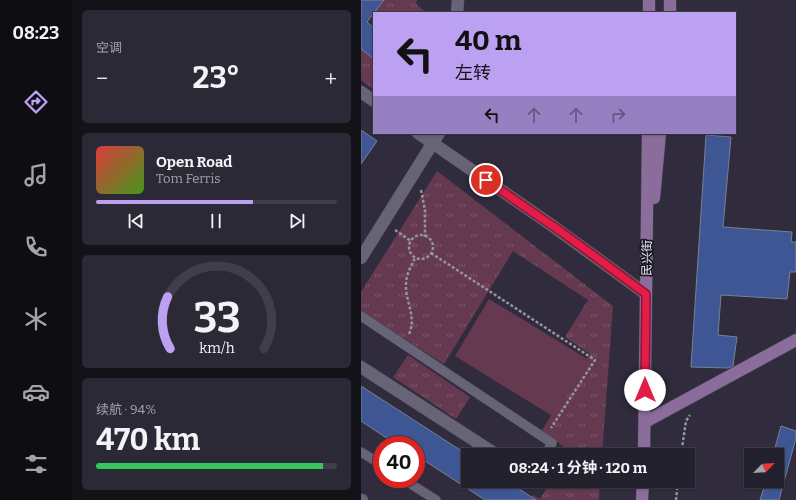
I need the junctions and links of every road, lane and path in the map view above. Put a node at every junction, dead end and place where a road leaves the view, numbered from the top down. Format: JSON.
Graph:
{"nodes":[{"id":1,"x":457,"y":0,"type":"edge"},
{"id":2,"x":649,"y":0,"type":"edge"},
{"id":3,"x":670,"y":0,"type":"edge"},
{"id":4,"x":457,"y":12,"type":"edge"},
{"id":5,"x":649,"y":12,"type":"edge"},
{"id":6,"x":670,"y":12,"type":"edge"},
{"id":7,"x":361,"y":92,"type":"edge"},
{"id":8,"x":373,"y":100,"type":"edge"},
{"id":9,"x":419,"y":134,"type":"edge"},
{"id":10,"x":438,"y":134,"type":"edge"},
{"id":11,"x":648,"y":134,"type":"edge"},
{"id":12,"x":660,"y":134,"type":"edge"},
{"id":13,"x":433,"y":144,"type":"junction"},
{"id":14,"x":417,"y":170,"type":"junction"},
{"id":15,"x":383,"y":222,"type":"junction"},
{"id":16,"x":425,"y":236,"type":"junction"},
{"id":17,"x":411,"y":241,"type":"junction"},
{"id":18,"x":431,"y":253,"type":"junction"},
{"id":19,"x":361,"y":258,"type":"edge"},
{"id":20,"x":415,"y":258,"type":"junction"},
{"id":21,"x":646,"y":294,"type":"junction"},
{"id":22,"x":361,"y":316,"type":"edge"},
{"id":23,"x":796,"y":340,"type":"edge"},
{"id":24,"x":404,"y":345,"type":"junction"},
{"id":25,"x":361,"y":367,"type":"edge"},
{"id":26,"x":691,"y":414,"type":"dead end"},
{"id":27,"x":645,"y":422,"type":"junction"},
{"id":28,"x":545,"y":439,"type":"junction"},
{"id":29,"x":486,"y":448,"type":"edge"},
{"id":30,"x":548,"y":448,"type":"edge"},
{"id":31,"x":644,"y":448,"type":"edge"},
{"id":32,"x":682,"y":448,"type":"edge"},
{"id":33,"x":361,"y":452,"type":"edge"},
{"id":34,"x":373,"y":459,"type":"edge"},
{"id":35,"x":417,"y":488,"type":"edge"},
{"id":36,"x":643,"y":488,"type":"edge"},
{"id":37,"x":677,"y":488,"type":"edge"},
{"id":38,"x":436,"y":500,"type":"edge"},
{"id":39,"x":642,"y":500,"type":"edge"},
{"id":40,"x":676,"y":500,"type":"edge"}],
"edges":[{"from":1,"to":4,"type":"street"},
{"from":2,"to":5,"type":"street"},
{"from":3,"to":6,"type":"street"},
{"from":7,"to":8,"type":"street"},
{"from":9,"to":13,"type":"street"},
{"from":10,"to":13,"type":"street"},
{"from":11,"to":21,"type":"street","name":"民兴街"},
{"from":12,"to":21,"type":"street"},
{"from":13,"to":14,"type":"street"},
{"from":13,"to":21,"type":"street"},
{"from":14,"to":15,"type":"street"},
{"from":14,"to":16,"type":"path"},
{"from":15,"to":17,"type":"path"},
{"from":15,"to":19,"type":"street"},
{"from":16,"to":17,"type":"path"},
{"from":16,"to":18,"type":"path"},
{"from":17,"to":20,"type":"path"},
{"from":18,"to":20,"type":"path"},
{"from":18,"to":28,"type":"path"},
{"from":20,"to":24,"type":"path"},
{"from":21,"to":27,"type":"street","name":"民兴街"},
{"from":22,"to":24,"type":"lane"},
{"from":23,"to":27,"type":"street"},
{"from":24,"to":28,"type":"lane"},
{"from":25,"to":29,"type":"street"},
{"from":26,"to":32,"type":"path"},
{"from":27,"to":31,"type":"street","name":"民兴街"},
{"from":28,"to":30,"type":"lane"},
{"from":33,"to":34,"type":"lane"},
{"from":35,"to":38,"type":"lane"},
{"from":36,"to":39,"type":"street"},
{"from":37,"to":40,"type":"path"}]}
